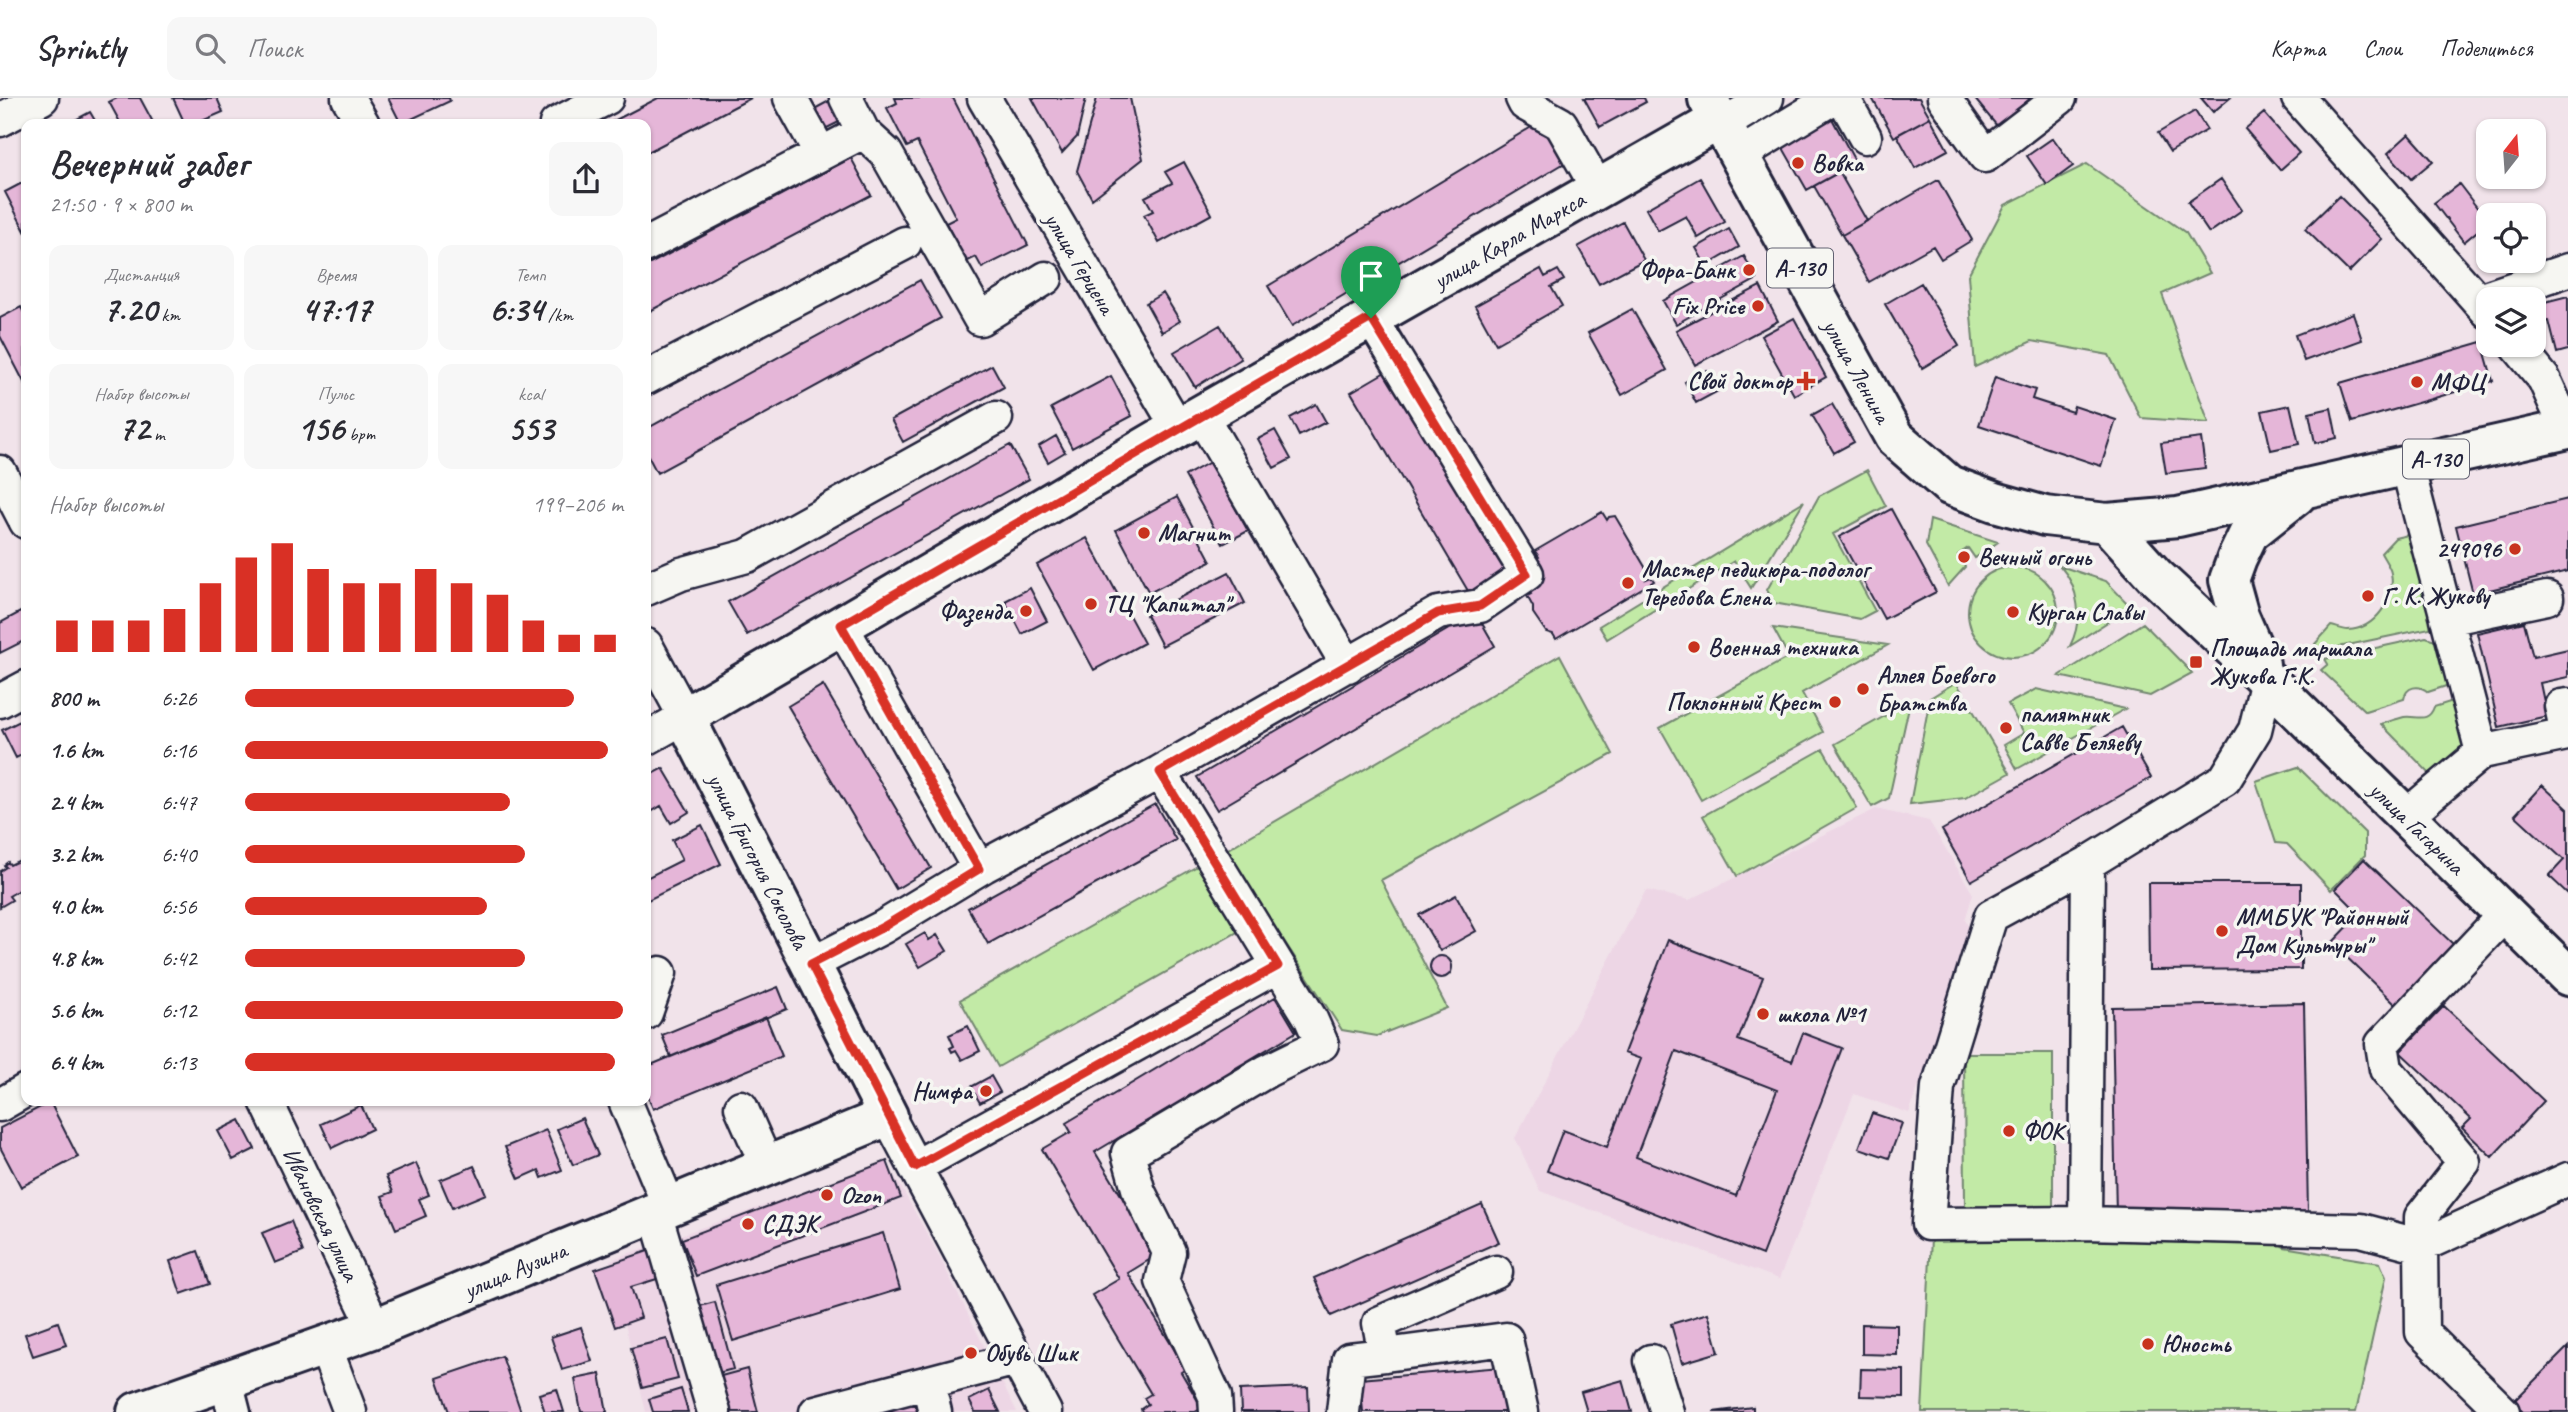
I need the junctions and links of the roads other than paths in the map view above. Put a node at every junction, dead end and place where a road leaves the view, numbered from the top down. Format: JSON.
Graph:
{"nodes":[{"id":1,"x":42,"y":98,"type":"edge"},
{"id":2,"x":348,"y":98,"type":"edge"},
{"id":3,"x":607,"y":98,"type":"edge"},
{"id":4,"x":790,"y":98,"type":"edge"},
{"id":5,"x":846,"y":98,"type":"edge"},
{"id":6,"x":984,"y":98,"type":"edge"},
{"id":7,"x":1522,"y":98,"type":"edge"},
{"id":8,"x":1767,"y":98,"type":"edge"},
{"id":9,"x":1833,"y":98,"type":"edge"},
{"id":10,"x":1843,"y":98,"type":"edge"},
{"id":11,"x":1944,"y":98,"type":"edge"},
{"id":12,"x":2060,"y":98,"type":"edge"},
{"id":13,"x":2298,"y":98,"type":"edge"},
{"id":14,"x":360,"y":119,"type":"edge"},
{"id":15,"x":566,"y":119,"type":"edge"},
{"id":16,"x":0,"y":120,"type":"edge"},
{"id":17,"x":1722,"y":125,"type":"edge"},
{"id":18,"x":863,"y":132,"type":"junction"},
{"id":19,"x":1866,"y":137,"type":"dead end"},
{"id":20,"x":821,"y":154,"type":"junction"},
{"id":21,"x":1598,"y":189,"type":"junction"},
{"id":22,"x":651,"y":242,"type":"edge"},
{"id":23,"x":905,"y":243,"type":"dead end"},
{"id":24,"x":2568,"y":270,"type":"edge"},
{"id":25,"x":1046,"y":278,"type":"dead end"},
{"id":26,"x":2528,"y":287,"type":"edge"},
{"id":27,"x":2476,"y":297,"type":"edge"},
{"id":28,"x":1371,"y":318,"type":"junction"},
{"id":29,"x":2526,"y":357,"type":"edge"},
{"id":30,"x":651,"y":375,"type":"edge"},
{"id":31,"x":996,"y":418,"type":"dead end"},
{"id":32,"x":1189,"y":422,"type":"junction"},
{"id":33,"x":2568,"y":430,"type":"edge"},
{"id":34,"x":2407,"y":465,"type":"junction"},
{"id":35,"x":0,"y":472,"type":"edge"},
{"id":36,"x":2304,"y":489,"type":"junction"},
{"id":37,"x":21,"y":512,"type":"edge"},
{"id":38,"x":2107,"y":523,"type":"junction"},
{"id":39,"x":651,"y":587,"type":"edge"},
{"id":40,"x":2547,"y":598,"type":"dead end"},
{"id":41,"x":2447,"y":619,"type":"junction"},
{"id":42,"x":841,"y":625,"type":"junction"},
{"id":43,"x":651,"y":654,"type":"edge"},
{"id":44,"x":1348,"y":666,"type":"junction"},
{"id":45,"x":2267,"y":680,"type":"junction"},
{"id":46,"x":21,"y":690,"type":"edge"},
{"id":47,"x":0,"y":701,"type":"edge"},
{"id":48,"x":2568,"y":705,"type":"edge"},
{"id":49,"x":685,"y":716,"type":"junction"},
{"id":50,"x":651,"y":736,"type":"edge"},
{"id":51,"x":2482,"y":752,"type":"junction"},
{"id":52,"x":1160,"y":772,"type":"junction"},
{"id":53,"x":2406,"y":816,"type":"junction"},
{"id":54,"x":2088,"y":863,"type":"junction"},
{"id":55,"x":979,"y":869,"type":"junction"},
{"id":56,"x":2505,"y":914,"type":"junction"},
{"id":57,"x":811,"y":964,"type":"junction"},
{"id":58,"x":1278,"y":966,"type":"junction"},
{"id":59,"x":660,"y":973,"type":"dead end"},
{"id":60,"x":2568,"y":976,"type":"edge"},
{"id":61,"x":651,"y":999,"type":"edge"},
{"id":62,"x":21,"y":1093,"type":"edge"},
{"id":63,"x":0,"y":1105,"type":"edge"},
{"id":64,"x":268,"y":1106,"type":"edge"},
{"id":65,"x":627,"y":1106,"type":"edge"},
{"id":66,"x":741,"y":1107,"type":"dead end"},
{"id":67,"x":888,"y":1116,"type":"junction"},
{"id":68,"x":767,"y":1166,"type":"junction"},
{"id":69,"x":915,"y":1167,"type":"junction"},
{"id":70,"x":2568,"y":1179,"type":"edge"},
{"id":71,"x":662,"y":1209,"type":"junction"},
{"id":72,"x":2085,"y":1223,"type":"junction"},
{"id":73,"x":2421,"y":1246,"type":"junction"},
{"id":74,"x":1496,"y":1272,"type":"dead end"},
{"id":75,"x":375,"y":1328,"type":"junction"},
{"id":76,"x":326,"y":1346,"type":"junction"},
{"id":77,"x":1385,"y":1355,"type":"junction"},
{"id":78,"x":1016,"y":1359,"type":"junction"},
{"id":79,"x":1651,"y":1361,"type":"dead end"},
{"id":80,"x":230,"y":1396,"type":"edge"},
{"id":81,"x":932,"y":1397,"type":"edge"},
{"id":82,"x":137,"y":1412,"type":"edge"},
{"id":83,"x":350,"y":1412,"type":"edge"},
{"id":84,"x":714,"y":1412,"type":"edge"},
{"id":85,"x":816,"y":1412,"type":"edge"},
{"id":86,"x":1045,"y":1412,"type":"edge"},
{"id":87,"x":1216,"y":1412,"type":"edge"},
{"id":88,"x":1343,"y":1412,"type":"edge"},
{"id":89,"x":1522,"y":1412,"type":"edge"},
{"id":90,"x":1667,"y":1412,"type":"edge"},
{"id":91,"x":2503,"y":1412,"type":"edge"}],
"edges":[{"from":1,"to":16,"type":"street"},
{"from":2,"to":14,"type":"street"},
{"from":3,"to":15,"type":"street"},
{"from":4,"to":20,"type":"street"},
{"from":5,"to":18,"type":"street"},
{"from":6,"to":32,"type":"street","name":"улица Герцена"},
{"from":7,"to":21,"type":"street"},
{"from":8,"to":17,"type":"street"},
{"from":9,"to":17,"type":"street"},
{"from":10,"to":19,"type":"street"},
{"from":11,"to":12,"type":"street"},
{"from":13,"to":27,"type":"street"},
{"from":17,"to":21,"type":"main road","name":"улица Карла Маркса"},
{"from":17,"to":38,"type":"main road","name":"улица Ленина","number":"А-130"},
{"from":18,"to":20,"type":"street"},
{"from":18,"to":25,"type":"street"},
{"from":20,"to":22,"type":"street"},
{"from":21,"to":28,"type":"main road","name":"улица Карла Маркса"},
{"from":23,"to":30,"type":"street"},
{"from":24,"to":26,"type":"street"},
{"from":28,"to":32,"type":"main road","name":"улица Карла Маркса"},
{"from":28,"to":44,"type":"street"},
{"from":29,"to":33,"type":"street"},
{"from":31,"to":39,"type":"street"},
{"from":32,"to":42,"type":"main road","name":"улица Карла Маркса"},
{"from":32,"to":44,"type":"street","name":"улица Герцена"},
{"from":33,"to":34,"type":"main road","number":"А-130"},
{"from":34,"to":36,"type":"main road","number":"А-130"},
{"from":34,"to":41,"type":"street"},
{"from":35,"to":37,"type":"street"},
{"from":36,"to":38,"type":"main road","number":"А-130"},
{"from":36,"to":45,"type":"main road"},
{"from":38,"to":45,"type":"main road","name":"улица Гагарина"},
{"from":40,"to":41,"type":"street"},
{"from":41,"to":51,"type":"street"},
{"from":42,"to":49,"type":"main road","name":"улица Карла Маркса"},
{"from":42,"to":55,"type":"street"},
{"from":43,"to":49,"type":"street","name":"улица Григория Соколова"},
{"from":44,"to":52,"type":"street"},
{"from":45,"to":53,"type":"main road","name":"улица Гагарина"},
{"from":45,"to":54,"type":"street"},
{"from":46,"to":47,"type":"street"},
{"from":48,"to":51,"type":"street"},
{"from":49,"to":50,"type":"street","name":"улица Карла Маркса"},
{"from":49,"to":57,"type":"main road","name":"улица Григория Соколова"},
{"from":51,"to":53,"type":"street"},
{"from":52,"to":55,"type":"street"},
{"from":52,"to":58,"type":"street"},
{"from":53,"to":56,"type":"main road","name":"улица Гагарина"},
{"from":54,"to":72,"type":"street"},
{"from":54,"to":72,"type":"street"},
{"from":55,"to":57,"type":"street"},
{"from":56,"to":60,"type":"main road","name":"улица Гагарина"},
{"from":56,"to":73,"type":"street"},
{"from":57,"to":67,"type":"main road","name":"улица Григория Соколова"},
{"from":58,"to":69,"type":"street"},
{"from":58,"to":87,"type":"street"},
{"from":59,"to":61,"type":"street"},
{"from":62,"to":63,"type":"street"},
{"from":64,"to":75,"type":"street","name":"Ивановская улица"},
{"from":65,"to":71,"type":"street"},
{"from":66,"to":68,"type":"street"},
{"from":67,"to":68,"type":"main road","name":"улица Аузина"},
{"from":67,"to":69,"type":"street","name":"улица Григория Соколова"},
{"from":68,"to":71,"type":"main road","name":"улица Аузина"},
{"from":69,"to":78,"type":"street","name":"улица Григория Соколова"},
{"from":70,"to":73,"type":"street"},
{"from":71,"to":75,"type":"main road","name":"улица Аузина"},
{"from":71,"to":84,"type":"street"},
{"from":72,"to":73,"type":"street"},
{"from":73,"to":91,"type":"street"},
{"from":74,"to":77,"type":"street"},
{"from":75,"to":76,"type":"main road","name":"улица Аузина"},
{"from":76,"to":80,"type":"main road","name":"улица Аузина"},
{"from":76,"to":83,"type":"street"},
{"from":77,"to":88,"type":"street"},
{"from":77,"to":89,"type":"street"},
{"from":78,"to":81,"type":"street"},
{"from":78,"to":86,"type":"street","name":"улица Григория Соколова"},
{"from":79,"to":90,"type":"street"},
{"from":80,"to":82,"type":"main road","name":"улица Аузина"},
{"from":81,"to":85,"type":"street"}]}
